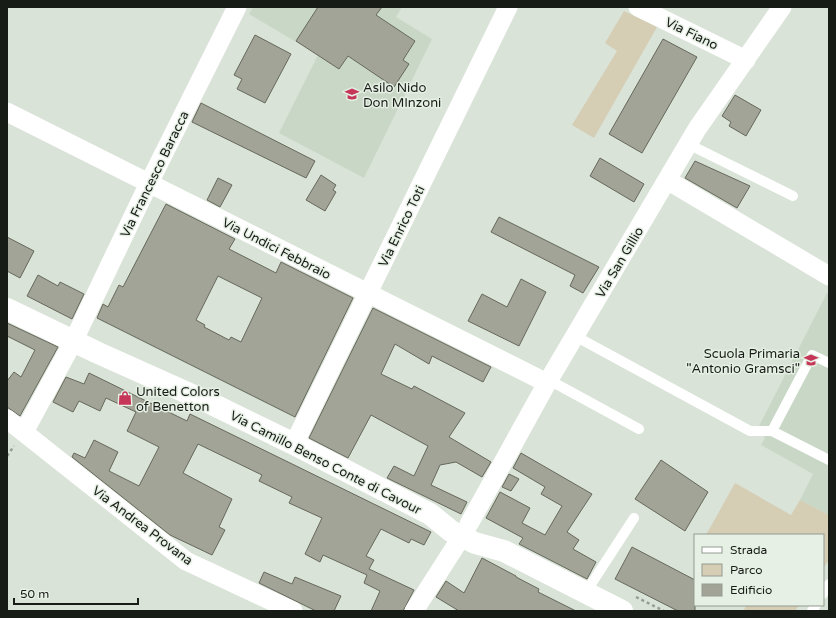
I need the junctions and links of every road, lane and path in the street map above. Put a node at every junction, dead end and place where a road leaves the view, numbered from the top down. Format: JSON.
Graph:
{"nodes":[{"id":1,"x":238,"y":7,"type":"edge"},
{"id":2,"x":508,"y":7,"type":"edge"},
{"id":3,"x":638,"y":7,"type":"edge"},
{"id":4,"x":782,"y":7,"type":"edge"},
{"id":5,"x":746,"y":60,"type":"junction"},
{"id":6,"x":7,"y":112,"type":"edge"},
{"id":7,"x":688,"y":144,"type":"junction"},
{"id":8,"x":667,"y":180,"type":"junction"},
{"id":9,"x":149,"y":183,"type":"junction"},
{"id":10,"x":793,"y":196,"type":"dead end"},
{"id":11,"x":829,"y":276,"type":"edge"},
{"id":12,"x":368,"y":294,"type":"junction"},
{"id":13,"x":7,"y":296,"type":"edge"},
{"id":14,"x":7,"y":309,"type":"edge"},
{"id":15,"x":575,"y":336,"type":"junction"},
{"id":16,"x":75,"y":337,"type":"junction"},
{"id":17,"x":829,"y":363,"type":"edge"},
{"id":18,"x":548,"y":382,"type":"junction"},
{"id":19,"x":7,"y":418,"type":"edge"},
{"id":20,"x":638,"y":429,"type":"dead end"},
{"id":21,"x":772,"y":431,"type":"junction"},
{"id":22,"x":24,"y":432,"type":"junction"},
{"id":23,"x":294,"y":444,"type":"junction"},
{"id":24,"x":829,"y":460,"type":"edge"},
{"id":25,"x":634,"y":518,"type":"dead end"},
{"id":26,"x":465,"y":530,"type":"junction"},
{"id":27,"x":586,"y":592,"type":"junction"},
{"id":28,"x":617,"y":610,"type":"edge"},
{"id":29,"x":293,"y":611,"type":"edge"},
{"id":30,"x":414,"y":611,"type":"edge"}],
"edges":[{"from":1,"to":9,"type":"street","name":"Via Francesco Baracca"},
{"from":2,"to":12,"type":"street","name":"Via Enrico Toti"},
{"from":3,"to":5,"type":"street","name":"Via Fiano"},
{"from":4,"to":5,"type":"street","name":"Via San Gillio"},
{"from":5,"to":7,"type":"street","name":"Via San Gillio"},
{"from":6,"to":9,"type":"street","name":"Via Undici Febbraio"},
{"from":7,"to":8,"type":"street","name":"Via San Gillio"},
{"from":7,"to":10,"type":"lane"},
{"from":8,"to":11,"type":"street"},
{"from":8,"to":15,"type":"street","name":"Via San Gillio"},
{"from":9,"to":12,"type":"street","name":"Via Undici Febbraio"},
{"from":9,"to":16,"type":"street","name":"Via Francesco Baracca"},
{"from":12,"to":18,"type":"street","name":"Via Undici Febbraio"},
{"from":12,"to":23,"type":"street","name":"Via Enrico Toti"},
{"from":13,"to":16,"type":"main road","name":"Via Camillo Benso Conte di Cavour"},
{"from":14,"to":16,"type":"main road","name":"Via Camillo Benso Conte di Cavour"},
{"from":15,"to":18,"type":"street","name":"Via San Gillio"},
{"from":15,"to":21,"type":"lane"},
{"from":16,"to":22,"type":"street","name":"Via Francesco Baracca"},
{"from":16,"to":23,"type":"main road","name":"Via Camillo Benso Conte di Cavour"},
{"from":17,"to":21,"type":"lane"},
{"from":18,"to":20,"type":"lane"},
{"from":18,"to":26,"type":"street","name":"Via San Gillio"},
{"from":19,"to":22,"type":"street","name":"Via Andrea Provana"},
{"from":21,"to":24,"type":"lane"},
{"from":22,"to":29,"type":"street","name":"Via Andrea Provana"},
{"from":23,"to":26,"type":"main road","name":"Via Camillo Benso Conte di Cavour"},
{"from":25,"to":27,"type":"lane"},
{"from":26,"to":27,"type":"main road","name":"Via Camillo Benso Conte di Cavour"},
{"from":26,"to":30,"type":"street","name":"Via San Gillio"},
{"from":27,"to":28,"type":"main road","name":"Via Camillo Benso Conte di Cavour"}]}
